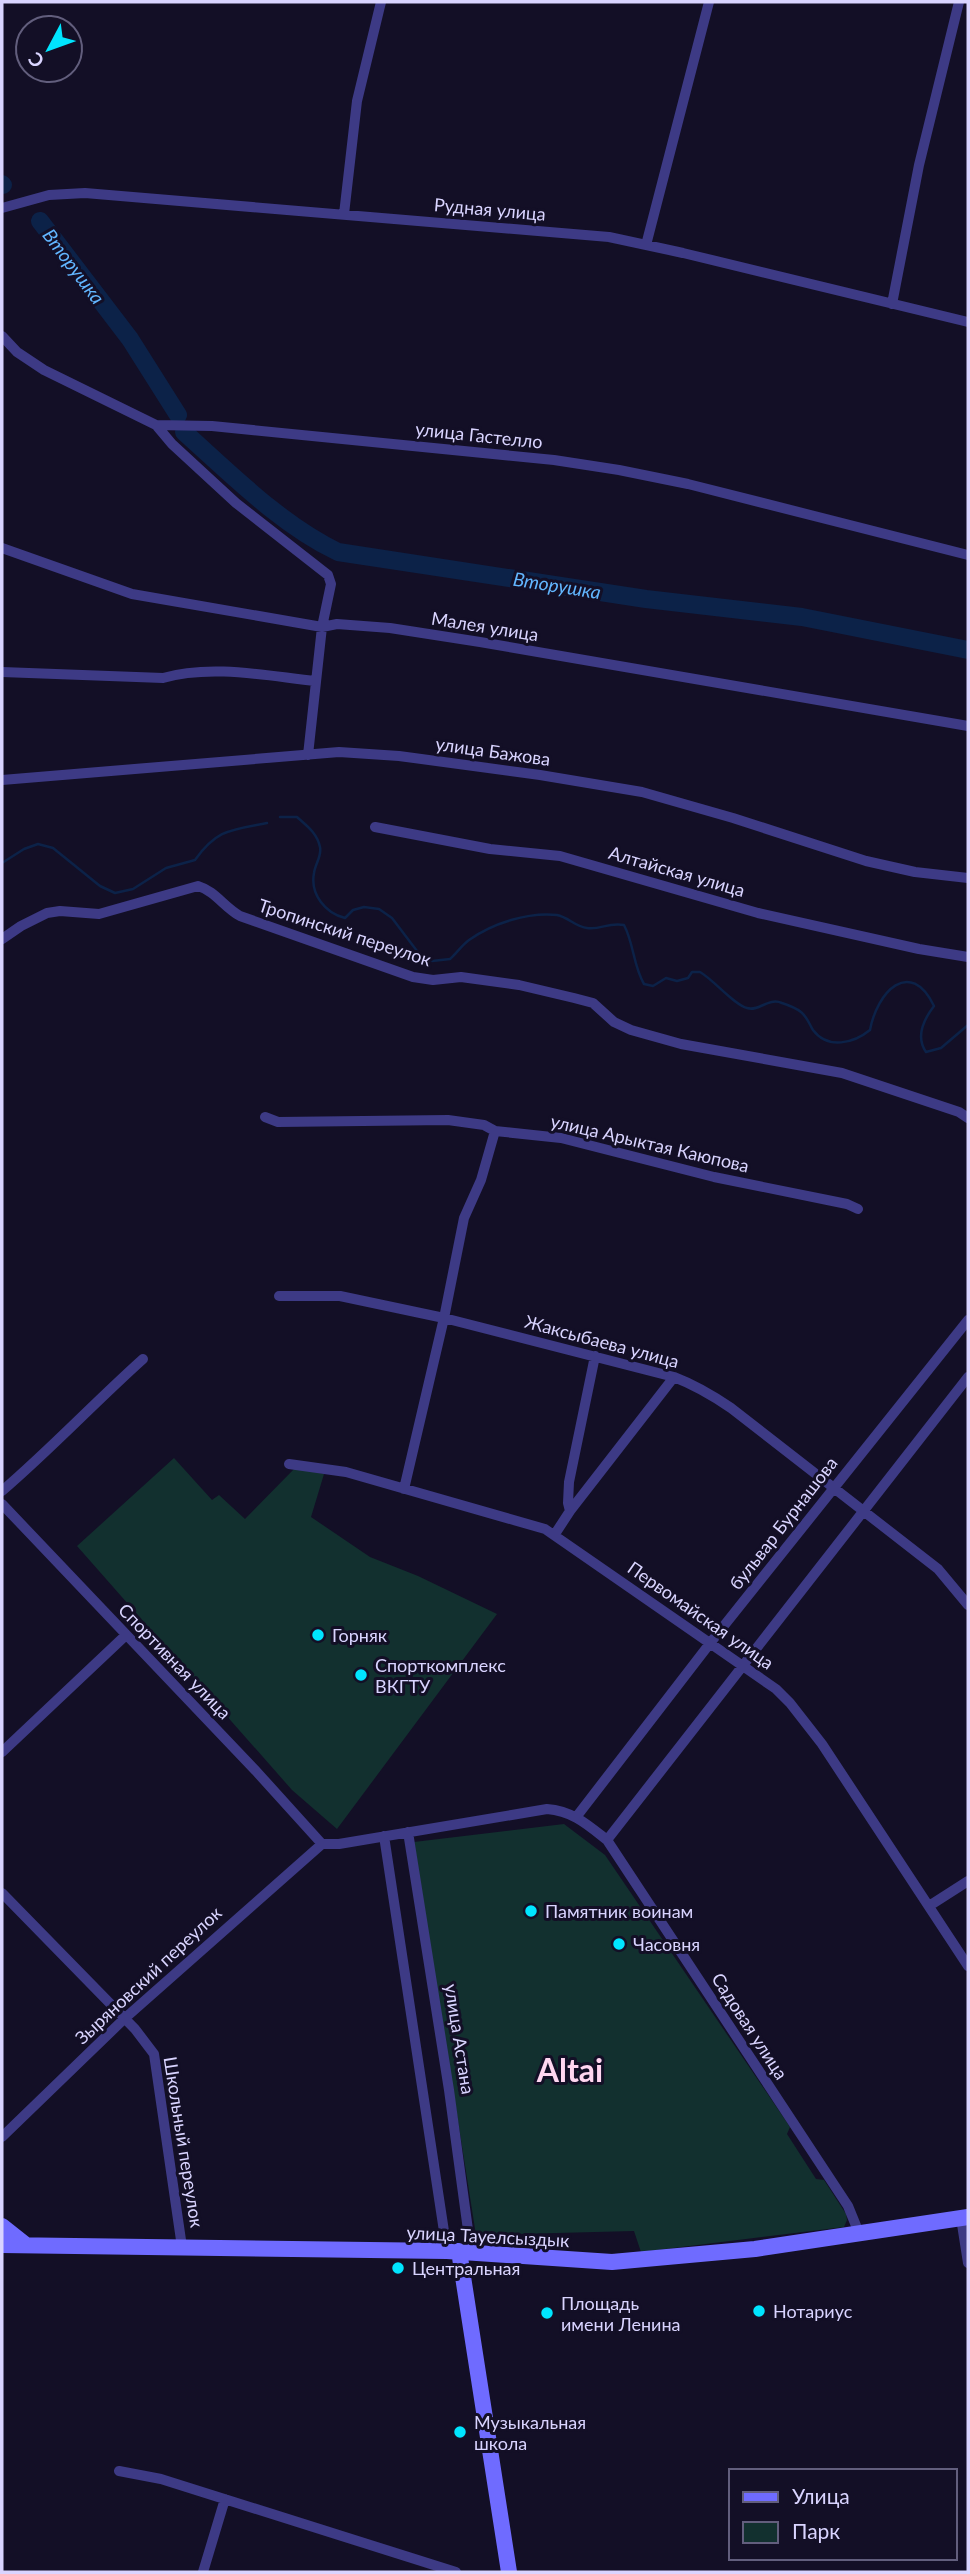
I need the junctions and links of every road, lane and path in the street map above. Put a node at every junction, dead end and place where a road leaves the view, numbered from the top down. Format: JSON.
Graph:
{"nodes":[{"id":1,"x":381,"y":2,"type":"edge"},
{"id":2,"x":709,"y":2,"type":"edge"},
{"id":3,"x":959,"y":2,"type":"edge"},
{"id":4,"x":2,"y":208,"type":"edge"},
{"id":5,"x":344,"y":214,"type":"junction"},
{"id":6,"x":646,"y":245,"type":"junction"},
{"id":7,"x":892,"y":304,"type":"junction"},
{"id":8,"x":968,"y":322,"type":"edge"},
{"id":9,"x":2,"y":337,"type":"edge"},
{"id":10,"x":156,"y":425,"type":"junction"},
{"id":11,"x":2,"y":548,"type":"edge"},
{"id":12,"x":968,"y":555,"type":"edge"},
{"id":13,"x":322,"y":627,"type":"junction"},
{"id":14,"x":2,"y":672,"type":"edge"},
{"id":15,"x":316,"y":681,"type":"junction"},
{"id":16,"x":968,"y":726,"type":"edge"},
{"id":17,"x":308,"y":755,"type":"junction"},
{"id":18,"x":2,"y":780,"type":"edge"},
{"id":19,"x":375,"y":827,"type":"dead end"},
{"id":20,"x":968,"y":878,"type":"edge"},
{"id":21,"x":2,"y":939,"type":"edge"},
{"id":22,"x":968,"y":957,"type":"edge"},
{"id":23,"x":265,"y":1117,"type":"dead end"},
{"id":24,"x":968,"y":1118,"type":"edge"},
{"id":25,"x":495,"y":1131,"type":"junction"},
{"id":26,"x":858,"y":1209,"type":"dead end"},
{"id":27,"x":279,"y":1296,"type":"dead end"},
{"id":28,"x":444,"y":1318,"type":"junction"},
{"id":29,"x":968,"y":1320,"type":"edge"},
{"id":30,"x":595,"y":1356,"type":"junction"},
{"id":31,"x":143,"y":1359,"type":"dead end"},
{"id":32,"x":674,"y":1377,"type":"junction"},
{"id":33,"x":968,"y":1377,"type":"edge"},
{"id":34,"x":289,"y":1464,"type":"dead end"},
{"id":35,"x":833,"y":1488,"type":"junction"},
{"id":36,"x":404,"y":1489,"type":"junction"},
{"id":37,"x":2,"y":1491,"type":"edge"},
{"id":38,"x":2,"y":1504,"type":"edge"},
{"id":39,"x":863,"y":1510,"type":"junction"},
{"id":40,"x":570,"y":1511,"type":"junction"},
{"id":41,"x":555,"y":1534,"type":"junction"},
{"id":42,"x":968,"y":1605,"type":"edge"},
{"id":43,"x":126,"y":1635,"type":"junction"},
{"id":44,"x":711,"y":1642,"type":"junction"},
{"id":45,"x":744,"y":1667,"type":"junction"},
{"id":46,"x":2,"y":1752,"type":"edge"},
{"id":47,"x":577,"y":1816,"type":"junction"},
{"id":48,"x":408,"y":1832,"type":"junction"},
{"id":49,"x":384,"y":1836,"type":"junction"},
{"id":50,"x":607,"y":1840,"type":"junction"},
{"id":51,"x":322,"y":1843,"type":"junction"},
{"id":52,"x":968,"y":1881,"type":"edge"},
{"id":53,"x":2,"y":1893,"type":"edge"},
{"id":54,"x":929,"y":1906,"type":"junction"},
{"id":55,"x":968,"y":1966,"type":"edge"},
{"id":56,"x":124,"y":2019,"type":"junction"},
{"id":57,"x":2,"y":2137,"type":"edge"},
{"id":58,"x":965,"y":2218,"type":"edge"},
{"id":59,"x":2,"y":2226,"type":"edge"},
{"id":60,"x":859,"y":2233,"type":"junction"},
{"id":61,"x":2,"y":2245,"type":"edge"},
{"id":62,"x":26,"y":2245,"type":"junction"},
{"id":63,"x":183,"y":2247,"type":"junction"},
{"id":64,"x":459,"y":2251,"type":"junction"},
{"id":65,"x":968,"y":2263,"type":"edge"},
{"id":66,"x":119,"y":2471,"type":"dead end"},
{"id":67,"x":225,"y":2499,"type":"junction"},
{"id":68,"x":203,"y":2572,"type":"edge"},
{"id":69,"x":456,"y":2572,"type":"edge"},
{"id":70,"x":509,"y":2572,"type":"edge"}],
"edges":[{"from":1,"to":5,"type":"street"},
{"from":2,"to":6,"type":"street"},
{"from":3,"to":7,"type":"street"},
{"from":4,"to":5,"type":"street","name":"Рудная улица"},
{"from":5,"to":6,"type":"street","name":"Рудная улица"},
{"from":6,"to":7,"type":"street","name":"Рудная улица"},
{"from":7,"to":8,"type":"street","name":"Рудная улица"},
{"from":9,"to":10,"type":"street","name":"улица Гастелло"},
{"from":10,"to":12,"type":"street","name":"улица Гастелло"},
{"from":10,"to":13,"type":"street"},
{"from":11,"to":13,"type":"street","name":"Малея улица"},
{"from":13,"to":15,"type":"street"},
{"from":13,"to":16,"type":"street","name":"Малея улица"},
{"from":14,"to":15,"type":"street"},
{"from":15,"to":17,"type":"street"},
{"from":17,"to":18,"type":"street","name":"улица Бажова"},
{"from":17,"to":20,"type":"street","name":"улица Бажова"},
{"from":19,"to":22,"type":"street","name":"Алтайская улица"},
{"from":21,"to":24,"type":"street","name":"Тропинский переулок"},
{"from":23,"to":25,"type":"street","name":"улица Арыктая Каюпова"},
{"from":25,"to":26,"type":"street","name":"улица Арыктая Каюпова"},
{"from":25,"to":28,"type":"street"},
{"from":27,"to":28,"type":"street","name":"Жаксыбаева улица"},
{"from":28,"to":30,"type":"street","name":"Жаксыбаева улица"},
{"from":28,"to":36,"type":"street"},
{"from":29,"to":35,"type":"street","name":"бульвар Бурнашова"},
{"from":30,"to":32,"type":"street","name":"Жаксыбаева улица"},
{"from":30,"to":40,"type":"street"},
{"from":31,"to":37,"type":"street"},
{"from":32,"to":35,"type":"street","name":"Жаксыбаева улица"},
{"from":32,"to":40,"type":"street"},
{"from":33,"to":39,"type":"street"},
{"from":34,"to":36,"type":"street","name":"Первомайская улица"},
{"from":35,"to":39,"type":"street","name":"Жаксыбаева улица"},
{"from":35,"to":44,"type":"street","name":"бульвар Бурнашова"},
{"from":36,"to":41,"type":"street","name":"Первомайская улица"},
{"from":38,"to":43,"type":"street","name":"Спортивная улица"},
{"from":39,"to":42,"type":"street","name":"Жаксыбаева улица"},
{"from":39,"to":45,"type":"street"},
{"from":40,"to":41,"type":"street"},
{"from":41,"to":44,"type":"street","name":"Первомайская улица"},
{"from":43,"to":46,"type":"street"},
{"from":43,"to":51,"type":"street","name":"Спортивная улица"},
{"from":44,"to":45,"type":"street","name":"Первомайская улица"},
{"from":44,"to":47,"type":"street","name":"бульвар Бурнашова"},
{"from":45,"to":50,"type":"street"},
{"from":45,"to":54,"type":"street","name":"Первомайская улица"},
{"from":47,"to":48,"type":"street"},
{"from":47,"to":50,"type":"street","name":"Садовая улица"},
{"from":48,"to":49,"type":"street"},
{"from":48,"to":64,"type":"street","name":"улица Астана"},
{"from":49,"to":51,"type":"street"},
{"from":49,"to":64,"type":"street","name":"улица Астана"},
{"from":50,"to":60,"type":"street","name":"Садовая улица"},
{"from":51,"to":56,"type":"street","name":"Зыряновский переулок"},
{"from":52,"to":54,"type":"street"},
{"from":53,"to":56,"type":"street","name":"Школьный переулок"},
{"from":54,"to":55,"type":"street","name":"Первомайская улица"},
{"from":56,"to":57,"type":"street","name":"Зыряновский переулок"},
{"from":56,"to":63,"type":"street","name":"Школьный переулок"},
{"from":58,"to":60,"type":"street","name":"улица Тауелсыздык"},
{"from":58,"to":65,"type":"street"},
{"from":59,"to":62,"type":"street"},
{"from":60,"to":64,"type":"street","name":"улица Тауелсыздык"},
{"from":61,"to":62,"type":"street","name":"улица Тауелсыздык"},
{"from":62,"to":63,"type":"street","name":"улица Тауелсыздык"},
{"from":63,"to":64,"type":"street","name":"улица Тауелсыздык"},
{"from":64,"to":70,"type":"street","name":"улица Астана"},
{"from":66,"to":67,"type":"street"},
{"from":67,"to":68,"type":"street"},
{"from":67,"to":69,"type":"street"}]}
